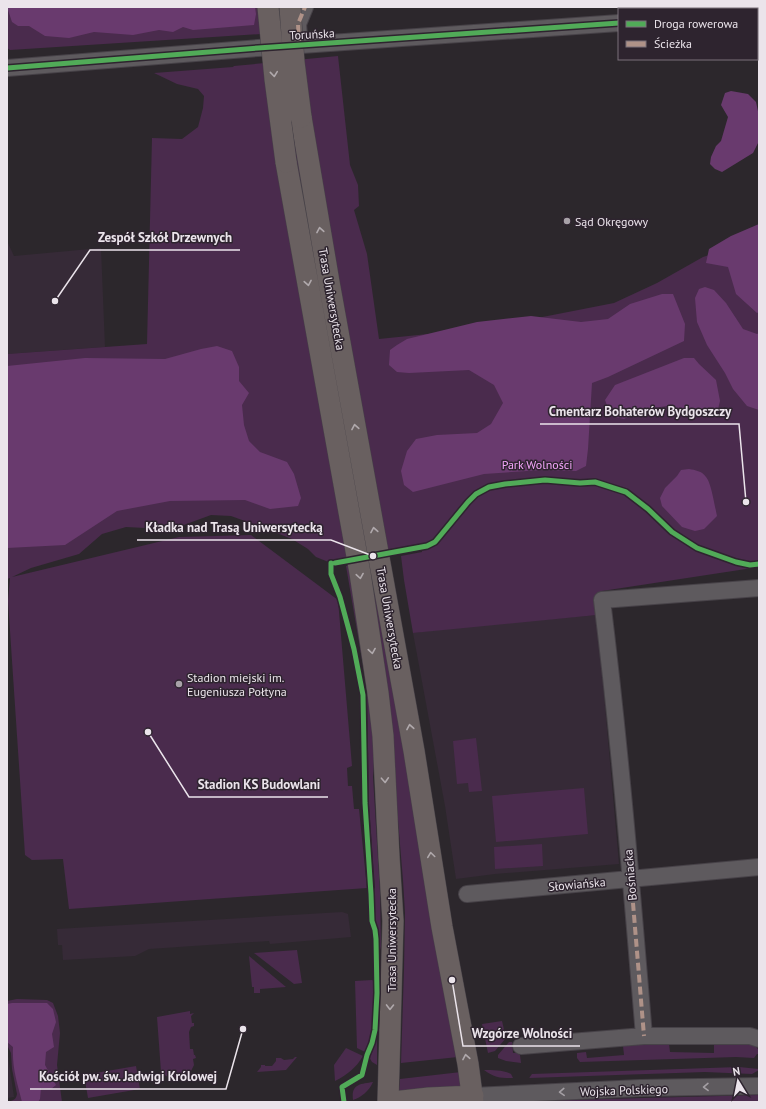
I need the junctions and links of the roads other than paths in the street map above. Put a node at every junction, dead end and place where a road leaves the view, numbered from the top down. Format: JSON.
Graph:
{"nodes":[{"id":1,"x":268,"y":7,"type":"edge"},
{"id":2,"x":290,"y":7,"type":"edge"},
{"id":3,"x":305,"y":7,"type":"edge"},
{"id":4,"x":618,"y":23,"type":"edge"},
{"id":5,"x":299,"y":45,"type":"junction"},
{"id":6,"x":7,"y":68,"type":"edge"},
{"id":7,"x":759,"y":588,"type":"edge"},
{"id":8,"x":759,"y":867,"type":"edge"},
{"id":9,"x":631,"y":879,"type":"junction"},
{"id":10,"x":467,"y":894,"type":"dead end"},
{"id":11,"x":644,"y":1036,"type":"junction"},
{"id":12,"x":759,"y":1039,"type":"edge"},
{"id":13,"x":521,"y":1046,"type":"dead end"},
{"id":14,"x":759,"y":1086,"type":"edge"},
{"id":15,"x":473,"y":1099,"type":"edge"},
{"id":16,"x":388,"y":1102,"type":"edge"},
{"id":17,"x":393,"y":1102,"type":"edge"}],
"edges":[{"from":1,"to":16,"type":"main road","name":"Trasa Uniwersytecka","one_way":true,"bridge":true},
{"from":15,"to":2,"type":"main road","name":"Trasa Uniwersytecka","one_way":true,"bridge":true},
{"from":3,"to":5,"type":"street"},
{"from":4,"to":5,"type":"street","name":"Toruńska"},
{"from":5,"to":6,"type":"street","name":"Toruńska"},
{"from":7,"to":9,"type":"street","name":"Bośniacka"},
{"from":8,"to":9,"type":"street","name":"Słowiańska"},
{"from":9,"to":10,"type":"street","name":"Słowiańska"},
{"from":9,"to":11,"type":"street","name":"Bośniacka"},
{"from":11,"to":12,"type":"street"},
{"from":11,"to":13,"type":"street"},
{"from":14,"to":15,"type":"street","name":"Wojska Polskiego","one_way":true},
{"from":15,"to":17,"type":"main road","name":"Wojska Polskiego"}]}
